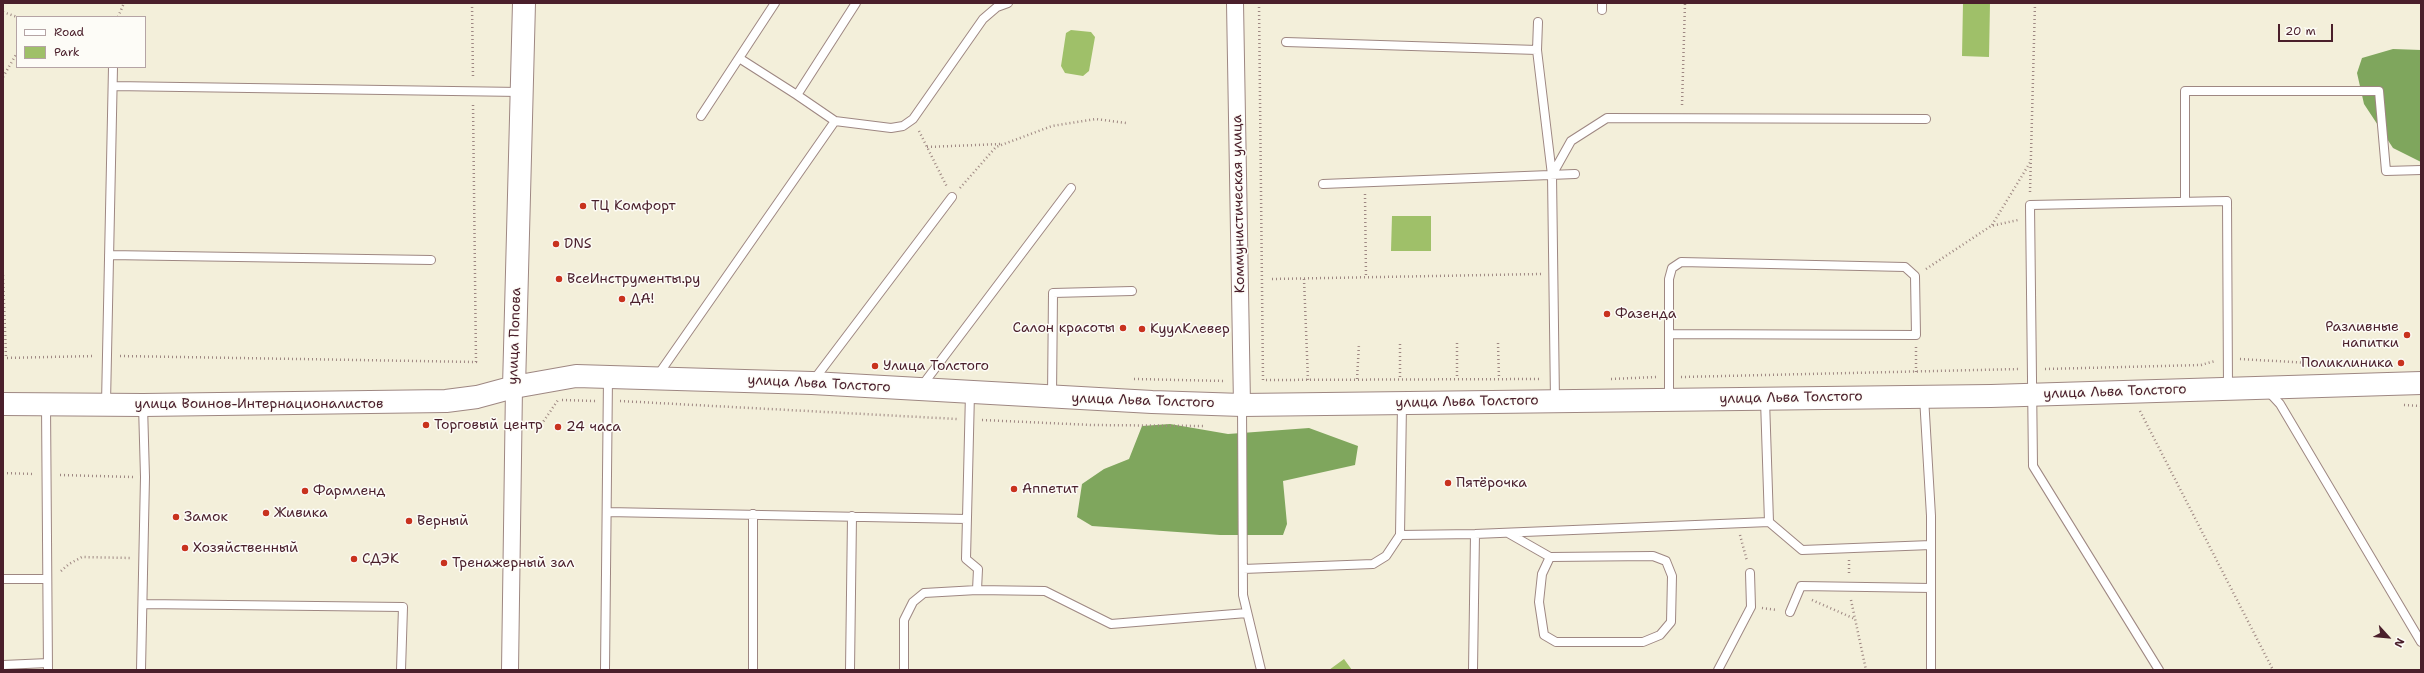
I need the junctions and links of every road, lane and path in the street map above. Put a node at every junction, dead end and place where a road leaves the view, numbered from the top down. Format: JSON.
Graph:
{"nodes":[{"id":1,"x":124,"y":3,"type":"edge"},
{"id":2,"x":472,"y":3,"type":"edge"},
{"id":3,"x":524,"y":3,"type":"edge"},
{"id":4,"x":775,"y":3,"type":"edge"},
{"id":5,"x":856,"y":3,"type":"edge"},
{"id":6,"x":1008,"y":3,"type":"edge"},
{"id":7,"x":1235,"y":3,"type":"edge"},
{"id":8,"x":1685,"y":3,"type":"edge"},
{"id":9,"x":2035,"y":3,"type":"edge"},
{"id":10,"x":3,"y":12,"type":"edge"},
{"id":11,"x":118,"y":16,"type":"edge"},
{"id":12,"x":16,"y":17,"type":"edge"},
{"id":13,"x":1538,"y":22,"type":"dead end"},
{"id":14,"x":1286,"y":42,"type":"dead end"},
{"id":15,"x":1537,"y":50,"type":"junction"},
{"id":16,"x":16,"y":55,"type":"edge"},
{"id":17,"x":739,"y":58,"type":"junction"},
{"id":18,"x":113,"y":68,"type":"edge"},
{"id":19,"x":3,"y":77,"type":"edge"},
{"id":20,"x":113,"y":86,"type":"junction"},
{"id":21,"x":473,"y":91,"type":"junction"},
{"id":22,"x":522,"y":92,"type":"junction"},
{"id":23,"x":797,"y":95,"type":"junction"},
{"id":24,"x":701,"y":116,"type":"dead end"},
{"id":25,"x":1681,"y":118,"type":"junction"},
{"id":26,"x":913,"y":119,"type":"junction"},
{"id":27,"x":1926,"y":119,"type":"dead end"},
{"id":28,"x":835,"y":121,"type":"junction"},
{"id":29,"x":1126,"y":122,"type":"dead end"},
{"id":30,"x":1004,"y":144,"type":"junction"},
{"id":31,"x":927,"y":147,"type":"junction"},
{"id":32,"x":2031,"y":160,"type":"junction"},
{"id":33,"x":2421,"y":170,"type":"edge"},
{"id":34,"x":1575,"y":174,"type":"dead end"},
{"id":35,"x":1552,"y":175,"type":"junction"},
{"id":36,"x":1365,"y":183,"type":"junction"},
{"id":37,"x":1324,"y":184,"type":"dead end"},
{"id":38,"x":1071,"y":188,"type":"dead end"},
{"id":39,"x":952,"y":197,"type":"junction"},
{"id":40,"x":2185,"y":201,"type":"junction"},
{"id":41,"x":2030,"y":205,"type":"junction"},
{"id":42,"x":2030,"y":217,"type":"junction"},
{"id":43,"x":1991,"y":226,"type":"junction"},
{"id":44,"x":109,"y":255,"type":"junction"},
{"id":45,"x":431,"y":260,"type":"dead end"},
{"id":46,"x":1553,"y":274,"type":"junction"},
{"id":47,"x":3,"y":275,"type":"edge"},
{"id":48,"x":1916,"y":276,"type":"junction"},
{"id":49,"x":1366,"y":277,"type":"junction"},
{"id":50,"x":1272,"y":279,"type":"dead end"},
{"id":51,"x":1304,"y":279,"type":"junction"},
{"id":52,"x":1132,"y":291,"type":"dead end"},
{"id":53,"x":1669,"y":334,"type":"junction"},
{"id":54,"x":1916,"y":335,"type":"junction"},
{"id":55,"x":1457,"y":343,"type":"dead end"},
{"id":56,"x":1498,"y":343,"type":"dead end"},
{"id":57,"x":1359,"y":344,"type":"dead end"},
{"id":58,"x":1400,"y":344,"type":"dead end"},
{"id":59,"x":108,"y":356,"type":"junction"},
{"id":60,"x":4,"y":358,"type":"edge"},
{"id":61,"x":1916,"y":372,"type":"dead end"},
{"id":62,"x":608,"y":376,"type":"junction"},
{"id":63,"x":656,"y":378,"type":"junction"},
{"id":64,"x":1132,"y":379,"type":"dead end"},
{"id":65,"x":1457,"y":379,"type":"dead end"},
{"id":66,"x":1499,"y":379,"type":"dead end"},
{"id":67,"x":1308,"y":380,"type":"dead end"},
{"id":68,"x":1357,"y":380,"type":"dead end"},
{"id":69,"x":1400,"y":380,"type":"dead end"},
{"id":70,"x":1241,"y":381,"type":"junction"},
{"id":71,"x":812,"y":383,"type":"junction"},
{"id":72,"x":2421,"y":383,"type":"edge"},
{"id":73,"x":514,"y":386,"type":"junction"},
{"id":74,"x":2265,"y":388,"type":"junction"},
{"id":75,"x":919,"y":389,"type":"junction"},
{"id":76,"x":2228,"y":389,"type":"junction"},
{"id":77,"x":970,"y":392,"type":"junction"},
{"id":78,"x":2033,"y":394,"type":"junction"},
{"id":79,"x":1924,"y":396,"type":"junction"},
{"id":80,"x":1052,"y":397,"type":"junction"},
{"id":81,"x":1765,"y":399,"type":"junction"},
{"id":82,"x":1669,"y":400,"type":"junction"},
{"id":83,"x":608,"y":401,"type":"junction"},
{"id":84,"x":1555,"y":402,"type":"junction"},
{"id":85,"x":1402,"y":403,"type":"junction"},
{"id":86,"x":3,"y":404,"type":"edge"},
{"id":87,"x":46,"y":404,"type":"junction"},
{"id":88,"x":106,"y":404,"type":"junction"},
{"id":89,"x":143,"y":405,"type":"junction"},
{"id":90,"x":1242,"y":405,"type":"junction"},
{"id":91,"x":2140,"y":411,"type":"dead end"},
{"id":92,"x":970,"y":419,"type":"junction"},
{"id":93,"x":1092,"y":425,"type":"dead end"},
{"id":94,"x":539,"y":428,"type":"dead end"},
{"id":95,"x":3,"y":473,"type":"edge"},
{"id":96,"x":46,"y":474,"type":"junction"},
{"id":97,"x":145,"y":477,"type":"junction"},
{"id":98,"x":607,"y":512,"type":"junction"},
{"id":99,"x":753,"y":514,"type":"junction"},
{"id":100,"x":852,"y":516,"type":"junction"},
{"id":101,"x":967,"y":519,"type":"junction"},
{"id":102,"x":1769,"y":522,"type":"junction"},
{"id":103,"x":1737,"y":523,"type":"junction"},
{"id":104,"x":1507,"y":532,"type":"junction"},
{"id":105,"x":1400,"y":534,"type":"junction"},
{"id":106,"x":1475,"y":534,"type":"junction"},
{"id":107,"x":1931,"y":545,"type":"junction"},
{"id":108,"x":1849,"y":548,"type":"junction"},
{"id":109,"x":1550,"y":557,"type":"junction"},
{"id":110,"x":144,"y":559,"type":"junction"},
{"id":111,"x":1243,"y":569,"type":"junction"},
{"id":112,"x":1750,"y":573,"type":"joint"},
{"id":113,"x":3,"y":579,"type":"edge"},
{"id":114,"x":47,"y":583,"type":"junction"},
{"id":115,"x":1848,"y":587,"type":"junction"},
{"id":116,"x":1931,"y":588,"type":"junction"},
{"id":117,"x":977,"y":590,"type":"junction"},
{"id":118,"x":1798,"y":594,"type":"junction"},
{"id":119,"x":143,"y":604,"type":"junction"},
{"id":120,"x":1751,"y":607,"type":"junction"},
{"id":121,"x":1247,"y":612,"type":"junction"},
{"id":122,"x":1790,"y":612,"type":"joint"},
{"id":123,"x":1855,"y":619,"type":"junction"},
{"id":124,"x":2421,"y":642,"type":"edge"},
{"id":125,"x":3,"y":665,"type":"edge"},
{"id":126,"x":48,"y":667,"type":"edge"},
{"id":127,"x":141,"y":670,"type":"edge"},
{"id":128,"x":402,"y":670,"type":"edge"},
{"id":129,"x":510,"y":670,"type":"edge"},
{"id":130,"x":605,"y":670,"type":"edge"},
{"id":131,"x":753,"y":670,"type":"edge"},
{"id":132,"x":850,"y":670,"type":"edge"},
{"id":133,"x":904,"y":670,"type":"edge"},
{"id":134,"x":1261,"y":670,"type":"edge"},
{"id":135,"x":1473,"y":670,"type":"edge"},
{"id":136,"x":1718,"y":670,"type":"edge"},
{"id":137,"x":1866,"y":670,"type":"edge"},
{"id":138,"x":1931,"y":670,"type":"edge"},
{"id":139,"x":2159,"y":670,"type":"edge"},
{"id":140,"x":2273,"y":670,"type":"edge"}],
"edges":[{"from":1,"to":11,"type":"path"},
{"from":2,"to":21,"type":"path"},
{"from":3,"to":22,"type":"street","name":"улица Попова"},
{"from":4,"to":17,"type":"lane"},
{"from":5,"to":23,"type":"lane"},
{"from":6,"to":26,"type":"lane"},
{"from":7,"to":70,"type":"street","name":"Коммунистическая улица"},
{"from":8,"to":25,"type":"path"},
{"from":9,"to":32,"type":"path"},
{"from":10,"to":12,"type":"path"},
{"from":13,"to":15,"type":"lane"},
{"from":14,"to":15,"type":"lane"},
{"from":15,"to":35,"type":"lane"},
{"from":16,"to":19,"type":"path"},
{"from":17,"to":23,"type":"lane"},
{"from":17,"to":24,"type":"lane"},
{"from":18,"to":20,"type":"lane"},
{"from":20,"to":21,"type":"lane"},
{"from":20,"to":44,"type":"lane"},
{"from":21,"to":22,"type":"lane"},
{"from":21,"to":59,"type":"path"},
{"from":22,"to":73,"type":"street","name":"улица Попова"},
{"from":23,"to":28,"type":"lane"},
{"from":25,"to":27,"type":"lane"},
{"from":25,"to":35,"type":"lane"},
{"from":26,"to":28,"type":"lane"},
{"from":26,"to":31,"type":"path"},
{"from":28,"to":63,"type":"lane"},
{"from":29,"to":30,"type":"path"},
{"from":30,"to":31,"type":"path"},
{"from":30,"to":39,"type":"path"},
{"from":31,"to":39,"type":"path"},
{"from":32,"to":41,"type":"path"},
{"from":32,"to":43,"type":"path"},
{"from":33,"to":40,"type":"lane"},
{"from":34,"to":35,"type":"lane"},
{"from":35,"to":36,"type":"lane"},
{"from":35,"to":46,"type":"lane"},
{"from":36,"to":37,"type":"lane"},
{"from":36,"to":49,"type":"path"},
{"from":38,"to":75,"type":"lane"},
{"from":39,"to":71,"type":"lane"},
{"from":40,"to":41,"type":"lane"},
{"from":40,"to":76,"type":"lane"},
{"from":41,"to":42,"type":"lane"},
{"from":42,"to":43,"type":"path"},
{"from":42,"to":78,"type":"lane"},
{"from":43,"to":48,"type":"path"},
{"from":44,"to":45,"type":"lane"},
{"from":44,"to":59,"type":"lane"},
{"from":46,"to":49,"type":"path"},
{"from":46,"to":84,"type":"lane"},
{"from":47,"to":60,"type":"path"},
{"from":48,"to":53,"type":"lane"},
{"from":48,"to":54,"type":"lane"},
{"from":49,"to":51,"type":"path"},
{"from":50,"to":51,"type":"path"},
{"from":51,"to":67,"type":"path"},
{"from":52,"to":80,"type":"lane"},
{"from":53,"to":54,"type":"lane"},
{"from":53,"to":82,"type":"lane"},
{"from":54,"to":61,"type":"path"},
{"from":55,"to":65,"type":"path"},
{"from":56,"to":66,"type":"path"},
{"from":57,"to":68,"type":"path"},
{"from":58,"to":69,"type":"path"},
{"from":59,"to":60,"type":"path"},
{"from":59,"to":88,"type":"lane"},
{"from":62,"to":63,"type":"street","name":"улица Льва Толстого"},
{"from":62,"to":73,"type":"street","name":"улица Льва Толстого"},
{"from":62,"to":83,"type":"lane"},
{"from":63,"to":71,"type":"street","name":"улица Льва Толстого"},
{"from":64,"to":70,"type":"path"},
{"from":70,"to":90,"type":"street","name":"Коммунистическая улица"},
{"from":71,"to":75,"type":"street","name":"улица Льва Толстого"},
{"from":72,"to":74,"type":"street","name":"улица Льва Толстого"},
{"from":73,"to":89,"type":"street","name":"улица Воинов-Интернационалистов"},
{"from":73,"to":129,"type":"street","name":"улица Попова"},
{"from":74,"to":76,"type":"street","name":"улица Льва Толстого"},
{"from":74,"to":124,"type":"lane"},
{"from":75,"to":77,"type":"street","name":"улица Льва Толстого"},
{"from":76,"to":78,"type":"street","name":"улица Льва Толстого"},
{"from":77,"to":80,"type":"street","name":"улица Льва Толстого"},
{"from":77,"to":92,"type":"lane"},
{"from":78,"to":79,"type":"street","name":"улица Льва Толстого"},
{"from":78,"to":139,"type":"lane"},
{"from":79,"to":81,"type":"street","name":"улица Льва Толстого"},
{"from":79,"to":107,"type":"lane"},
{"from":80,"to":90,"type":"street","name":"улица Льва Толстого"},
{"from":81,"to":82,"type":"street","name":"улица Льва Толстого"},
{"from":81,"to":102,"type":"lane"},
{"from":82,"to":84,"type":"street","name":"улица Льва Толстого"},
{"from":83,"to":92,"type":"path"},
{"from":83,"to":94,"type":"path"},
{"from":83,"to":98,"type":"lane"},
{"from":84,"to":85,"type":"street","name":"улица Льва Толстого"},
{"from":85,"to":90,"type":"street","name":"улица Льва Толстого"},
{"from":85,"to":105,"type":"lane"},
{"from":86,"to":87,"type":"street","name":"улица Воинов-Интернационалистов"},
{"from":87,"to":88,"type":"street","name":"улица Воинов-Интернационалистов"},
{"from":87,"to":96,"type":"lane"},
{"from":88,"to":89,"type":"street","name":"улица Воинов-Интернационалистов"},
{"from":89,"to":97,"type":"lane"},
{"from":90,"to":111,"type":"lane"},
{"from":91,"to":140,"type":"path"},
{"from":92,"to":93,"type":"path"},
{"from":92,"to":101,"type":"lane"},
{"from":95,"to":96,"type":"path"},
{"from":96,"to":97,"type":"path"},
{"from":96,"to":114,"type":"lane"},
{"from":97,"to":110,"type":"lane"},
{"from":98,"to":99,"type":"lane"},
{"from":98,"to":130,"type":"lane"},
{"from":99,"to":100,"type":"lane"},
{"from":99,"to":131,"type":"lane"},
{"from":100,"to":101,"type":"lane"},
{"from":100,"to":132,"type":"lane"},
{"from":101,"to":117,"type":"lane"},
{"from":102,"to":103,"type":"lane"},
{"from":102,"to":108,"type":"lane"},
{"from":103,"to":104,"type":"lane"},
{"from":103,"to":112,"type":"path"},
{"from":104,"to":106,"type":"lane"},
{"from":104,"to":109,"type":"lane"},
{"from":105,"to":106,"type":"lane"},
{"from":105,"to":111,"type":"lane"},
{"from":106,"to":135,"type":"lane"},
{"from":107,"to":108,"type":"lane"},
{"from":107,"to":116,"type":"lane"},
{"from":108,"to":115,"type":"path"},
{"from":109,"to":109,"type":"lane"},
{"from":110,"to":114,"type":"path"},
{"from":110,"to":119,"type":"lane"},
{"from":111,"to":121,"type":"lane"},
{"from":112,"to":120,"type":"lane"},
{"from":113,"to":114,"type":"lane"},
{"from":114,"to":126,"type":"lane"},
{"from":115,"to":116,"type":"lane"},
{"from":115,"to":118,"type":"lane"},
{"from":115,"to":123,"type":"path"},
{"from":116,"to":138,"type":"lane"},
{"from":117,"to":121,"type":"lane"},
{"from":117,"to":133,"type":"lane"},
{"from":118,"to":122,"type":"lane"},
{"from":118,"to":123,"type":"path"},
{"from":119,"to":127,"type":"lane"},
{"from":119,"to":128,"type":"lane"},
{"from":120,"to":122,"type":"path"},
{"from":120,"to":136,"type":"lane"},
{"from":121,"to":134,"type":"lane"},
{"from":123,"to":137,"type":"path"},
{"from":125,"to":126,"type":"lane"}]}
